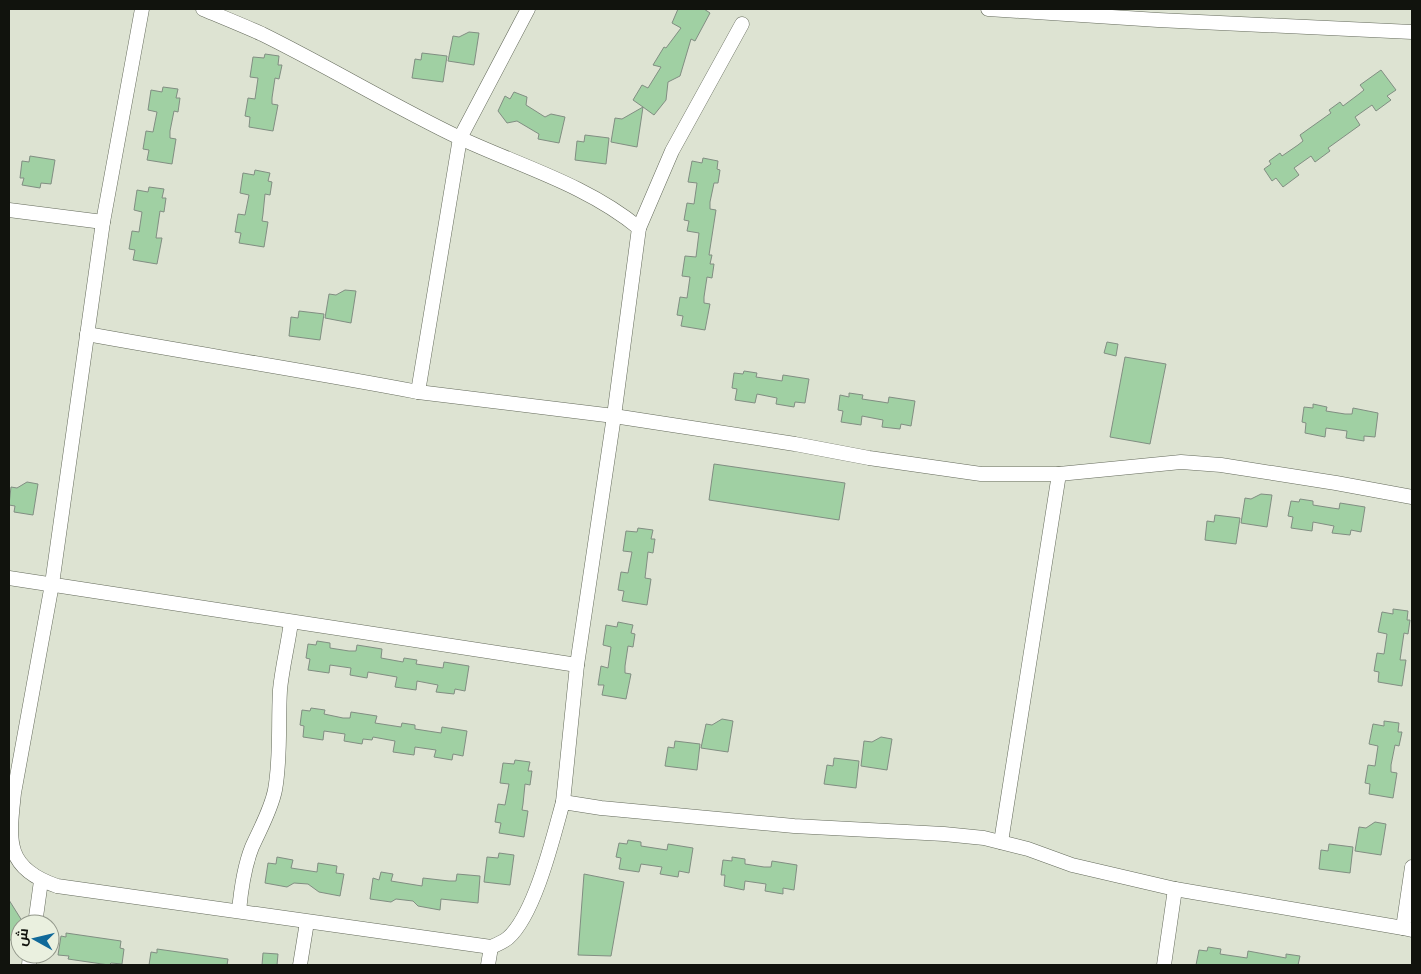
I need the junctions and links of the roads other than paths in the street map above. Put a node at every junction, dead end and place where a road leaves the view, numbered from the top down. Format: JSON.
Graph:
{"nodes":[{"id":1,"x":142,"y":9,"type":"edge"},
{"id":2,"x":203,"y":9,"type":"edge"},
{"id":3,"x":528,"y":9,"type":"edge"},
{"id":4,"x":988,"y":9,"type":"edge"},
{"id":5,"x":742,"y":24,"type":"dead end"},
{"id":6,"x":1412,"y":32,"type":"edge"},
{"id":7,"x":460,"y":138,"type":"junction"},
{"id":8,"x":9,"y":210,"type":"edge"},
{"id":9,"x":103,"y":222,"type":"junction"},
{"id":10,"x":639,"y":228,"type":"junction"},
{"id":11,"x":87,"y":334,"type":"junction"},
{"id":12,"x":418,"y":392,"type":"junction"},
{"id":13,"x":614,"y":416,"type":"junction"},
{"id":14,"x":1058,"y":474,"type":"junction"},
{"id":15,"x":1412,"y":497,"type":"edge"},
{"id":16,"x":9,"y":578,"type":"edge"},
{"id":17,"x":52,"y":584,"type":"junction"},
{"id":18,"x":291,"y":622,"type":"junction"},
{"id":19,"x":577,"y":665,"type":"junction"},
{"id":20,"x":563,"y":802,"type":"junction"},
{"id":21,"x":1001,"y":842,"type":"junction"},
{"id":22,"x":1412,"y":867,"type":"edge"},
{"id":23,"x":41,"y":881,"type":"junction"},
{"id":24,"x":1175,"y":889,"type":"junction"},
{"id":25,"x":239,"y":911,"type":"junction"},
{"id":26,"x":36,"y":914,"type":"edge"},
{"id":27,"x":307,"y":922,"type":"junction"},
{"id":28,"x":1408,"y":929,"type":"edge"},
{"id":29,"x":491,"y":947,"type":"junction"},
{"id":30,"x":300,"y":965,"type":"edge"},
{"id":31,"x":488,"y":965,"type":"edge"},
{"id":32,"x":1164,"y":965,"type":"edge"}],
"edges":[{"from":1,"to":9,"type":"street"},
{"from":2,"to":7,"type":"street"},
{"from":3,"to":7,"type":"street"},
{"from":4,"to":6,"type":"street"},
{"from":5,"to":10,"type":"street"},
{"from":7,"to":10,"type":"street"},
{"from":7,"to":12,"type":"street"},
{"from":8,"to":9,"type":"street"},
{"from":9,"to":11,"type":"street"},
{"from":10,"to":13,"type":"street"},
{"from":11,"to":12,"type":"street"},
{"from":11,"to":17,"type":"street"},
{"from":12,"to":13,"type":"street"},
{"from":13,"to":14,"type":"street"},
{"from":13,"to":19,"type":"street"},
{"from":14,"to":15,"type":"street"},
{"from":14,"to":21,"type":"street"},
{"from":16,"to":17,"type":"street"},
{"from":17,"to":18,"type":"street"},
{"from":17,"to":23,"type":"street"},
{"from":18,"to":19,"type":"street"},
{"from":18,"to":25,"type":"street"},
{"from":19,"to":20,"type":"street"},
{"from":20,"to":21,"type":"street"},
{"from":20,"to":29,"type":"street"},
{"from":21,"to":24,"type":"street"},
{"from":22,"to":28,"type":"street"},
{"from":23,"to":25,"type":"street"},
{"from":23,"to":26,"type":"street"},
{"from":24,"to":28,"type":"street"},
{"from":24,"to":32,"type":"street"},
{"from":25,"to":27,"type":"street"},
{"from":27,"to":29,"type":"street"},
{"from":27,"to":30,"type":"street"},
{"from":29,"to":31,"type":"street"}]}
